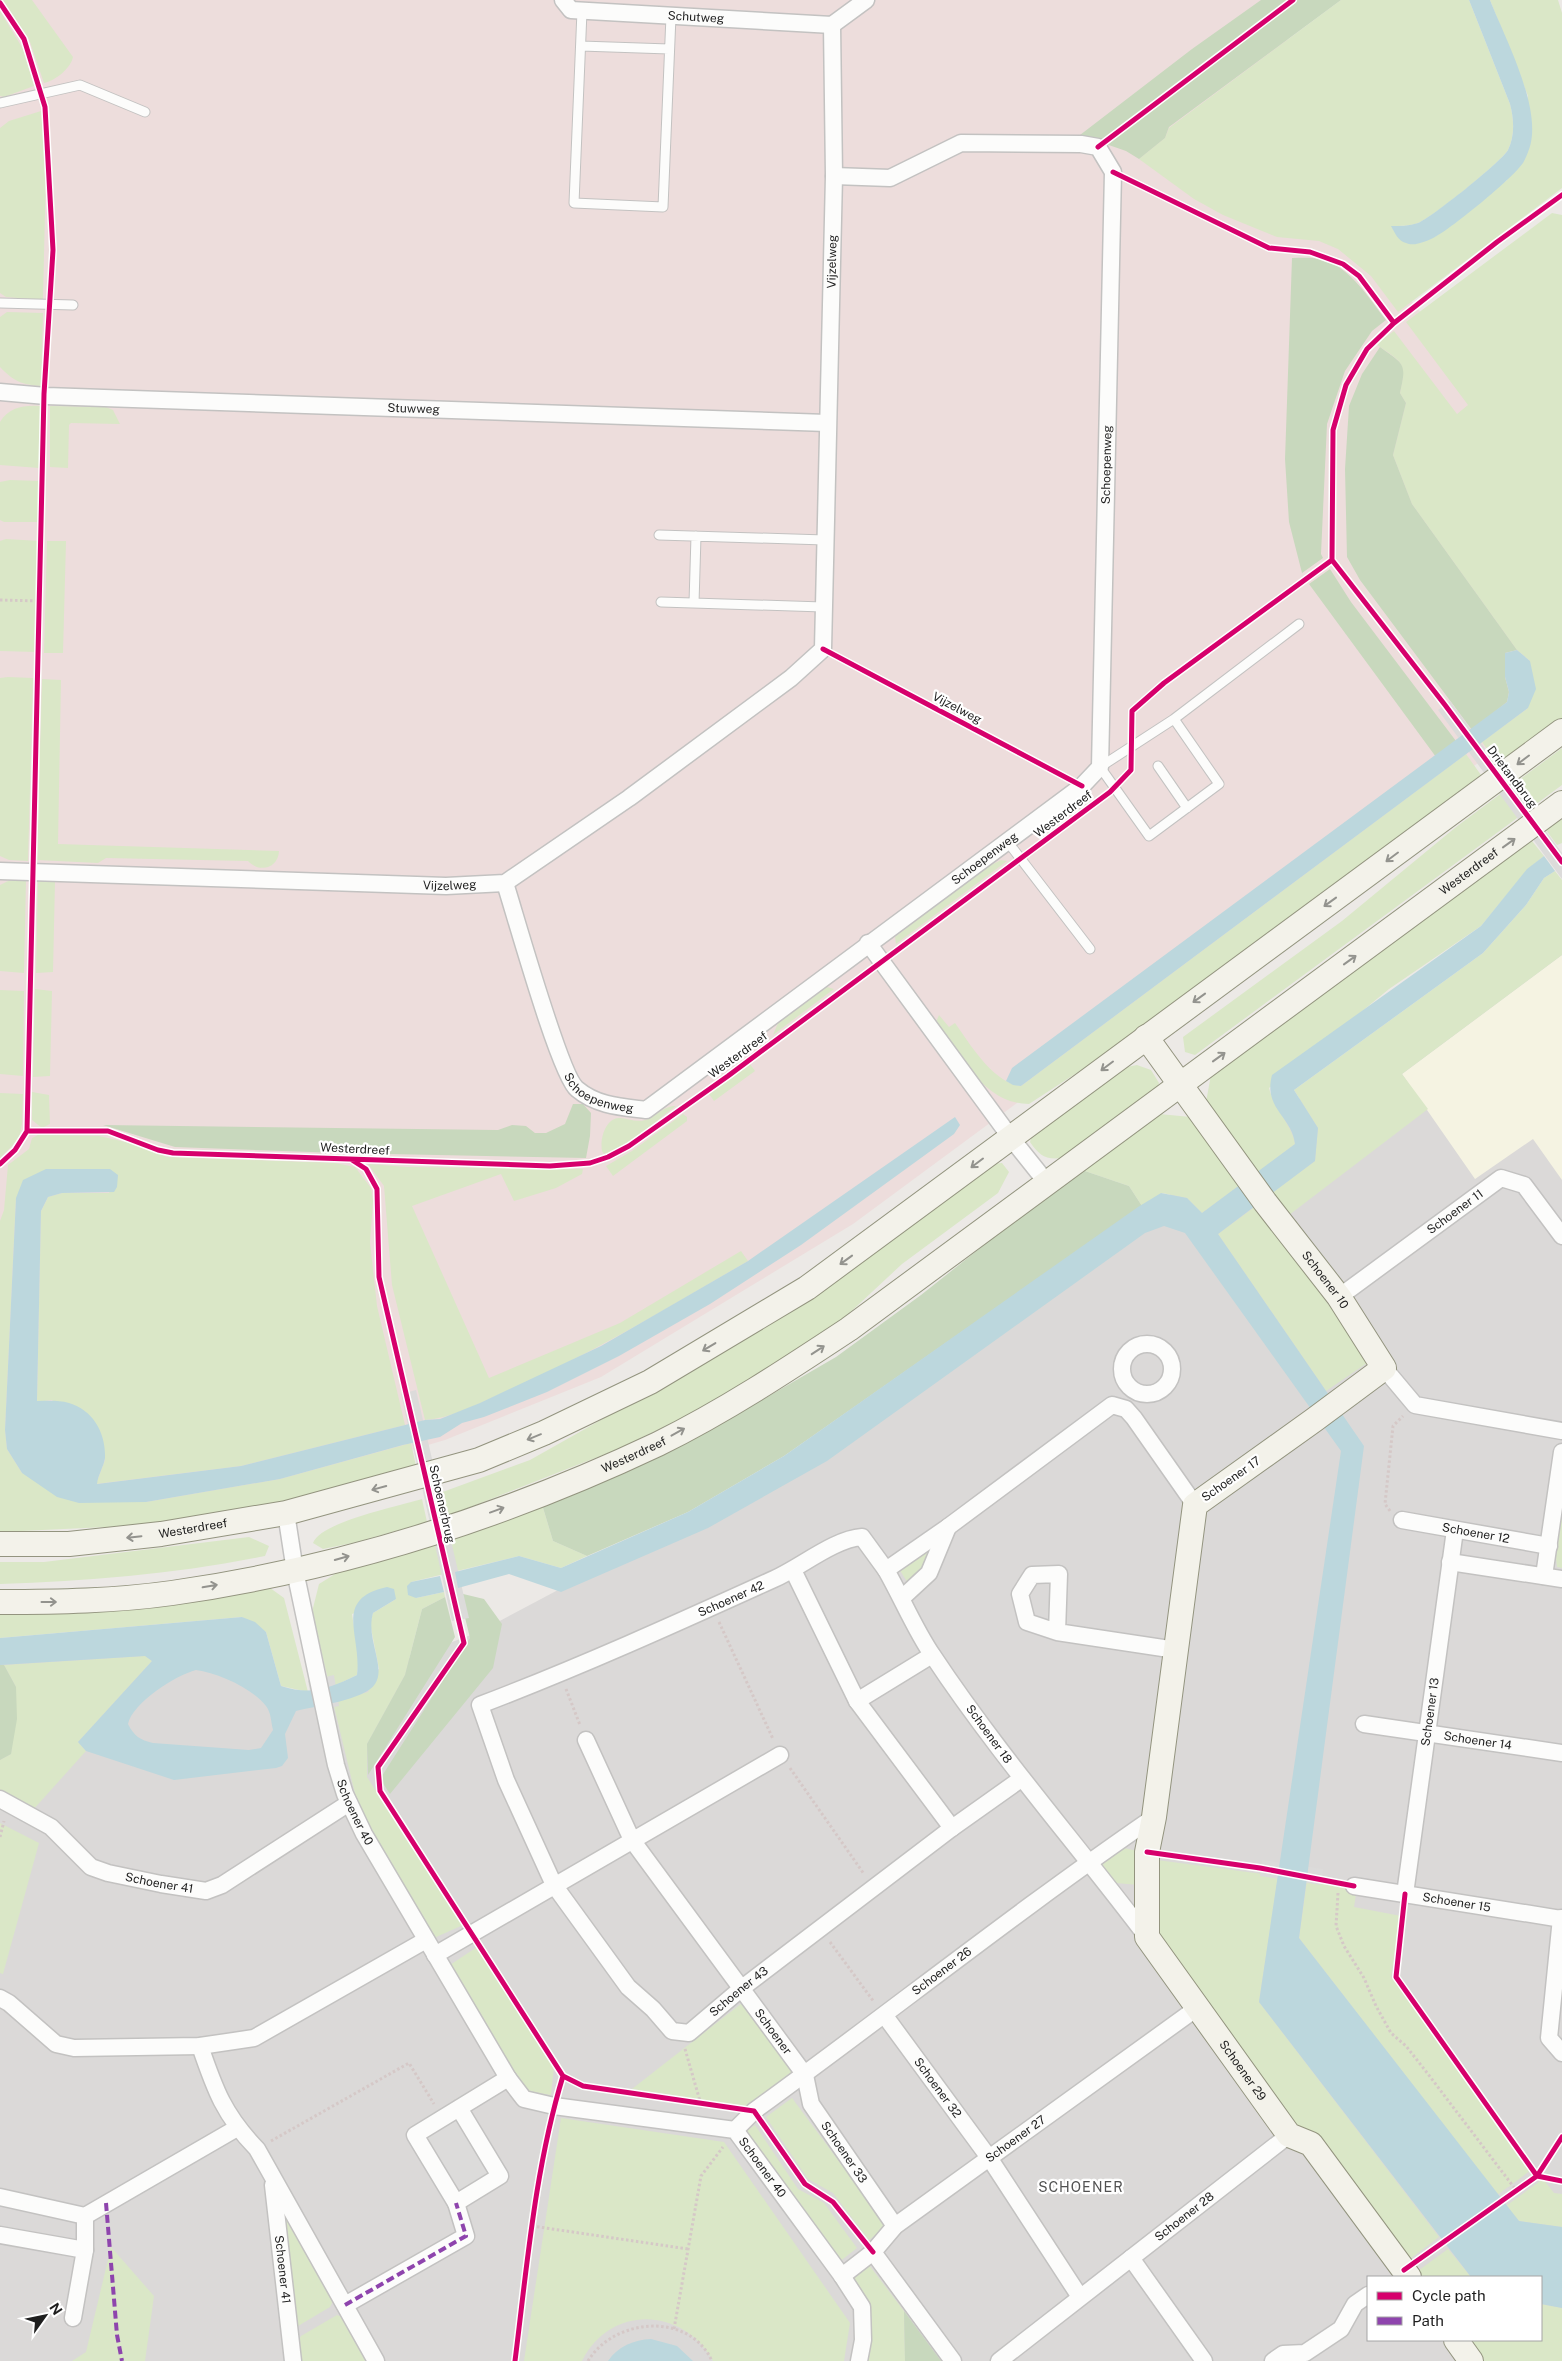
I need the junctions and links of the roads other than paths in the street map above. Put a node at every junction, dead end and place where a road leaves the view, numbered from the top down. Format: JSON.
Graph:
{"nodes":[{"id":1,"x":563,"y":0,"type":"edge"},
{"id":2,"x":866,"y":0,"type":"edge"},
{"id":3,"x":582,"y":11,"type":"junction"},
{"id":4,"x":671,"y":16,"type":"junction"},
{"id":5,"x":832,"y":25,"type":"junction"},
{"id":6,"x":581,"y":46,"type":"junction"},
{"id":7,"x":669,"y":49,"type":"junction"},
{"id":8,"x":0,"y":103,"type":"edge"},
{"id":9,"x":145,"y":112,"type":"dead end"},
{"id":10,"x":834,"y":176,"type":"junction"},
{"id":11,"x":0,"y":304,"type":"edge"},
{"id":12,"x":73,"y":305,"type":"dead end"},
{"id":13,"x":0,"y":392,"type":"edge"},
{"id":14,"x":827,"y":422,"type":"junction"},
{"id":15,"x":659,"y":535,"type":"dead end"},
{"id":16,"x":696,"y":536,"type":"junction"},
{"id":17,"x":824,"y":540,"type":"junction"},
{"id":18,"x":661,"y":602,"type":"dead end"},
{"id":19,"x":694,"y":603,"type":"junction"},
{"id":20,"x":823,"y":607,"type":"junction"},
{"id":21,"x":1299,"y":624,"type":"dead end"},
{"id":22,"x":1174,"y":719,"type":"junction"},
{"id":23,"x":1562,"y":731,"type":"edge"},
{"id":24,"x":1158,"y":766,"type":"dead end"},
{"id":25,"x":1100,"y":767,"type":"junction"},
{"id":26,"x":1562,"y":803,"type":"edge"},
{"id":27,"x":1187,"y":808,"type":"junction"},
{"id":28,"x":1007,"y":841,"type":"junction"},
{"id":29,"x":0,"y":870,"type":"edge"},
{"id":30,"x":506,"y":883,"type":"junction"},
{"id":31,"x":868,"y":943,"type":"junction"},
{"id":32,"x":1090,"y":949,"type":"dead end"},
{"id":33,"x":1146,"y":1037,"type":"junction"},
{"id":34,"x":1180,"y":1086,"type":"junction"},
{"id":35,"x":1011,"y":1138,"type":"junction"},
{"id":36,"x":1047,"y":1183,"type":"junction"},
{"id":37,"x":1562,"y":1236,"type":"edge"},
{"id":38,"x":1339,"y":1297,"type":"junction"},
{"id":39,"x":1384,"y":1368,"type":"junction"},
{"id":40,"x":1138,"y":1392,"type":"dead end"},
{"id":41,"x":1126,"y":1409,"type":"junction"},
{"id":42,"x":1562,"y":1431,"type":"edge"},
{"id":43,"x":1562,"y":1452,"type":"edge"},
{"id":44,"x":1195,"y":1505,"type":"junction"},
{"id":45,"x":286,"y":1513,"type":"junction"},
{"id":46,"x":1402,"y":1520,"type":"road end"},
{"id":47,"x":948,"y":1526,"type":"junction"},
{"id":48,"x":1455,"y":1530,"type":"junction"},
{"id":49,"x":0,"y":1544,"type":"edge"},
{"id":50,"x":1549,"y":1546,"type":"junction"},
{"id":51,"x":1450,"y":1562,"type":"junction"},
{"id":52,"x":793,"y":1570,"type":"junction"},
{"id":53,"x":886,"y":1570,"type":"junction"},
{"id":54,"x":295,"y":1571,"type":"junction"},
{"id":55,"x":1544,"y":1576,"type":"junction"},
{"id":56,"x":1562,"y":1579,"type":"edge"},
{"id":57,"x":902,"y":1598,"type":"junction"},
{"id":58,"x":0,"y":1602,"type":"edge"},
{"id":59,"x":1057,"y":1632,"type":"dead end"},
{"id":60,"x":1176,"y":1650,"type":"junction"},
{"id":61,"x":932,"y":1655,"type":"junction"},
{"id":62,"x":857,"y":1700,"type":"junction"},
{"id":63,"x":1364,"y":1724,"type":"dead end"},
{"id":64,"x":1427,"y":1734,"type":"junction"},
{"id":65,"x":586,"y":1740,"type":"road end"},
{"id":66,"x":1562,"y":1753,"type":"edge"},
{"id":67,"x":780,"y":1755,"type":"dead end"},
{"id":68,"x":1021,"y":1779,"type":"junction"},
{"id":69,"x":0,"y":1798,"type":"edge"},
{"id":70,"x":349,"y":1803,"type":"junction"},
{"id":71,"x":1154,"y":1817,"type":"junction"},
{"id":72,"x":952,"y":1828,"type":"junction"},
{"id":73,"x":632,"y":1840,"type":"junction"},
{"id":74,"x":1089,"y":1862,"type":"junction"},
{"id":75,"x":1346,"y":1884,"type":"road end"},
{"id":76,"x":554,"y":1885,"type":"junction"},
{"id":77,"x":1405,"y":1894,"type":"junction"},
{"id":78,"x":1562,"y":1918,"type":"edge"},
{"id":79,"x":1147,"y":1937,"type":"junction"},
{"id":80,"x":426,"y":1940,"type":"junction"},
{"id":81,"x":434,"y":1955,"type":"junction"},
{"id":82,"x":742,"y":1988,"type":"junction"},
{"id":83,"x":0,"y":1998,"type":"edge"},
{"id":84,"x":1197,"y":2008,"type":"junction"},
{"id":85,"x":885,"y":2016,"type":"junction"},
{"id":86,"x":200,"y":2046,"type":"junction"},
{"id":87,"x":1562,"y":2053,"type":"edge"},
{"id":88,"x":805,"y":2074,"type":"junction"},
{"id":89,"x":508,"y":2078,"type":"junction"},
{"id":90,"x":459,"y":2108,"type":"junction"},
{"id":91,"x":236,"y":2128,"type":"junction"},
{"id":92,"x":735,"y":2130,"type":"junction"},
{"id":93,"x":1288,"y":2135,"type":"junction"},
{"id":94,"x":990,"y":2159,"type":"junction"},
{"id":95,"x":272,"y":2178,"type":"junction"},
{"id":96,"x":0,"y":2197,"type":"edge"},
{"id":97,"x":456,"y":2204,"type":"junction"},
{"id":98,"x":85,"y":2216,"type":"junction"},
{"id":99,"x":895,"y":2226,"type":"junction"},
{"id":100,"x":0,"y":2235,"type":"edge"},
{"id":101,"x":85,"y":2250,"type":"junction"},
{"id":102,"x":873,"y":2252,"type":"junction"},
{"id":103,"x":1131,"y":2258,"type":"junction"},
{"id":104,"x":1402,"y":2275,"type":"edge"},
{"id":105,"x":842,"y":2276,"type":"junction"},
{"id":106,"x":1367,"y":2296,"type":"edge"},
{"id":107,"x":1080,"y":2297,"type":"junction"},
{"id":108,"x":345,"y":2305,"type":"junction"},
{"id":109,"x":72,"y":2318,"type":"dead end"},
{"id":110,"x":1457,"y":2341,"type":"edge"},
{"id":111,"x":293,"y":2361,"type":"edge"},
{"id":112,"x":376,"y":2361,"type":"edge"},
{"id":113,"x":859,"y":2361,"type":"edge"},
{"id":114,"x":953,"y":2361,"type":"edge"},
{"id":115,"x":999,"y":2361,"type":"edge"},
{"id":116,"x":1204,"y":2361,"type":"edge"},
{"id":117,"x":1273,"y":2361,"type":"edge"},
{"id":118,"x":1471,"y":2361,"type":"edge"}],
"edges":[{"from":1,"to":3,"type":"street","name":"Schutweg"},
{"from":2,"to":5,"type":"street"},
{"from":3,"to":4,"type":"street","name":"Schutweg"},
{"from":3,"to":6,"type":"lane"},
{"from":4,"to":5,"type":"street","name":"Schutweg"},
{"from":4,"to":7,"type":"lane"},
{"from":5,"to":10,"type":"street","name":"Vijzelweg"},
{"from":6,"to":7,"type":"lane"},
{"from":6,"to":7,"type":"lane"},
{"from":8,"to":9,"type":"lane"},
{"from":10,"to":14,"type":"street","name":"Vijzelweg"},
{"from":10,"to":25,"type":"street","name":"Schoepenweg"},
{"from":11,"to":12,"type":"lane"},
{"from":13,"to":14,"type":"street","name":"Stuwweg"},
{"from":14,"to":17,"type":"street","name":"Vijzelweg"},
{"from":15,"to":16,"type":"lane"},
{"from":16,"to":17,"type":"lane"},
{"from":16,"to":19,"type":"lane"},
{"from":17,"to":20,"type":"street","name":"Vijzelweg"},
{"from":18,"to":19,"type":"lane"},
{"from":19,"to":20,"type":"lane"},
{"from":20,"to":30,"type":"street","name":"Vijzelweg"},
{"from":21,"to":22,"type":"lane"},
{"from":22,"to":25,"type":"lane"},
{"from":22,"to":27,"type":"lane"},
{"from":23,"to":33,"type":"main road","name":"Westerdreef","one_way":true},
{"from":24,"to":27,"type":"lane"},
{"from":25,"to":27,"type":"lane"},
{"from":25,"to":28,"type":"street","name":"Schoepenweg"},
{"from":34,"to":26,"type":"main road","name":"Westerdreef","one_way":true},
{"from":28,"to":31,"type":"street","name":"Schoepenweg"},
{"from":28,"to":32,"type":"lane"},
{"from":29,"to":30,"type":"street","name":"Vijzelweg"},
{"from":30,"to":31,"type":"street","name":"Schoepenweg"},
{"from":31,"to":35,"type":"street"},
{"from":33,"to":34,"type":"main road","name":"Schoener 10"},
{"from":33,"to":35,"type":"main road","name":"Westerdreef","one_way":true},
{"from":34,"to":36,"type":"main road","name":"Westerdreef"},
{"from":34,"to":38,"type":"main road","name":"Schoener 10"},
{"from":35,"to":36,"type":"street"},
{"from":35,"to":45,"type":"main road","name":"Westerdreef","one_way":true},
{"from":54,"to":36,"type":"main road","name":"Westerdreef","one_way":true},
{"from":37,"to":38,"type":"street","name":"Schoener 11"},
{"from":38,"to":39,"type":"main road","name":"Schoener 10"},
{"from":39,"to":42,"type":"street","name":"Schoener 10"},
{"from":39,"to":44,"type":"main road","name":"Schoener 17"},
{"from":40,"to":41,"type":"street"},
{"from":41,"to":44,"type":"street"},
{"from":41,"to":47,"type":"street"},
{"from":43,"to":50,"type":"street"},
{"from":44,"to":60,"type":"main road","name":"Schoener 17"},
{"from":45,"to":49,"type":"main road","name":"Westerdreef","one_way":true},
{"from":45,"to":54,"type":"street","name":"Schoener 40"},
{"from":46,"to":48,"type":"street","name":"Schoener 12"},
{"from":47,"to":53,"type":"street"},
{"from":47,"to":57,"type":"street"},
{"from":48,"to":50,"type":"street","name":"Schoener 12"},
{"from":48,"to":51,"type":"street","name":"Schoener 13"},
{"from":50,"to":55,"type":"street"},
{"from":51,"to":55,"type":"street"},
{"from":51,"to":64,"type":"street","name":"Schoener 13"},
{"from":52,"to":53,"type":"street","name":"Schoener 42"},
{"from":52,"to":62,"type":"street"},
{"from":52,"to":76,"type":"street","name":"Schoener 42"},
{"from":53,"to":57,"type":"street","name":"Schoener 18"},
{"from":58,"to":54,"type":"main road","name":"Westerdreef","one_way":true},
{"from":54,"to":70,"type":"street","name":"Schoener 40"},
{"from":55,"to":56,"type":"street"},
{"from":57,"to":61,"type":"street","name":"Schoener 18"},
{"from":59,"to":60,"type":"street"},
{"from":60,"to":71,"type":"main road","name":"Schoener 17"},
{"from":61,"to":62,"type":"street"},
{"from":61,"to":68,"type":"street","name":"Schoener 18"},
{"from":62,"to":72,"type":"street"},
{"from":63,"to":64,"type":"street","name":"Schoener 14"},
{"from":64,"to":66,"type":"street","name":"Schoener 14"},
{"from":64,"to":77,"type":"street","name":"Schoener 13"},
{"from":65,"to":73,"type":"street"},
{"from":67,"to":73,"type":"street"},
{"from":68,"to":72,"type":"street","name":"Schoener 43"},
{"from":68,"to":74,"type":"street","name":"Schoener 18"},
{"from":69,"to":70,"type":"street","name":"Schoener 41"},
{"from":70,"to":80,"type":"street","name":"Schoener 40"},
{"from":71,"to":74,"type":"street","name":"Schoener 26"},
{"from":71,"to":79,"type":"main road","name":"Schoener 17"},
{"from":72,"to":82,"type":"street","name":"Schoener 43"},
{"from":73,"to":76,"type":"street"},
{"from":73,"to":82,"type":"street"},
{"from":74,"to":79,"type":"street","name":"Schoener 29"},
{"from":74,"to":85,"type":"street","name":"Schoener 26"},
{"from":75,"to":77,"type":"street","name":"Schoener 15"},
{"from":76,"to":81,"type":"street"},
{"from":76,"to":82,"type":"street","name":"Schoener 43"},
{"from":77,"to":78,"type":"street","name":"Schoener 15"},
{"from":78,"to":87,"type":"street"},
{"from":79,"to":84,"type":"main road","name":"Schoener 29"},
{"from":80,"to":81,"type":"street","name":"Schoener 40"},
{"from":80,"to":86,"type":"street"},
{"from":81,"to":89,"type":"street","name":"Schoener 40"},
{"from":82,"to":88,"type":"street","name":"Schoener"},
{"from":83,"to":86,"type":"street"},
{"from":84,"to":93,"type":"main road","name":"Schoener 29"},
{"from":84,"to":94,"type":"street","name":"Schoener 27"},
{"from":85,"to":88,"type":"street","name":"Schoener 26"},
{"from":85,"to":94,"type":"street","name":"Schoener 32"},
{"from":86,"to":91,"type":"street","name":"Schoener 41"},
{"from":88,"to":92,"type":"street","name":"Schoener 26"},
{"from":88,"to":99,"type":"street","name":"Schoener 33"},
{"from":89,"to":90,"type":"street"},
{"from":89,"to":92,"type":"street","name":"Schoener 40"},
{"from":90,"to":97,"type":"street"},
{"from":90,"to":97,"type":"street"},
{"from":91,"to":95,"type":"street","name":"Schoener 41"},
{"from":91,"to":98,"type":"street"},
{"from":92,"to":105,"type":"street","name":"Schoener 40"},
{"from":93,"to":103,"type":"street","name":"Schoener 28"},
{"from":93,"to":104,"type":"main road"},
{"from":94,"to":99,"type":"street","name":"Schoener 27"},
{"from":94,"to":107,"type":"street"},
{"from":95,"to":108,"type":"street","name":"Schoener 41"},
{"from":95,"to":111,"type":"street","name":"Schoener 41"},
{"from":96,"to":98,"type":"street"},
{"from":97,"to":108,"type":"street"},
{"from":98,"to":101,"type":"street"},
{"from":99,"to":102,"type":"street","name":"Schoener 27"},
{"from":100,"to":101,"type":"street"},
{"from":101,"to":109,"type":"street"},
{"from":102,"to":105,"type":"street","name":"Schoener 27"},
{"from":102,"to":114,"type":"street"},
{"from":103,"to":107,"type":"street","name":"Schoener 28"},
{"from":103,"to":116,"type":"street"},
{"from":105,"to":113,"type":"street","name":"Schoener 40"},
{"from":106,"to":117,"type":"street"},
{"from":107,"to":115,"type":"street","name":"Schoener 28"},
{"from":108,"to":112,"type":"street","name":"Schoener 41"},
{"from":110,"to":118,"type":"main road"}]}
